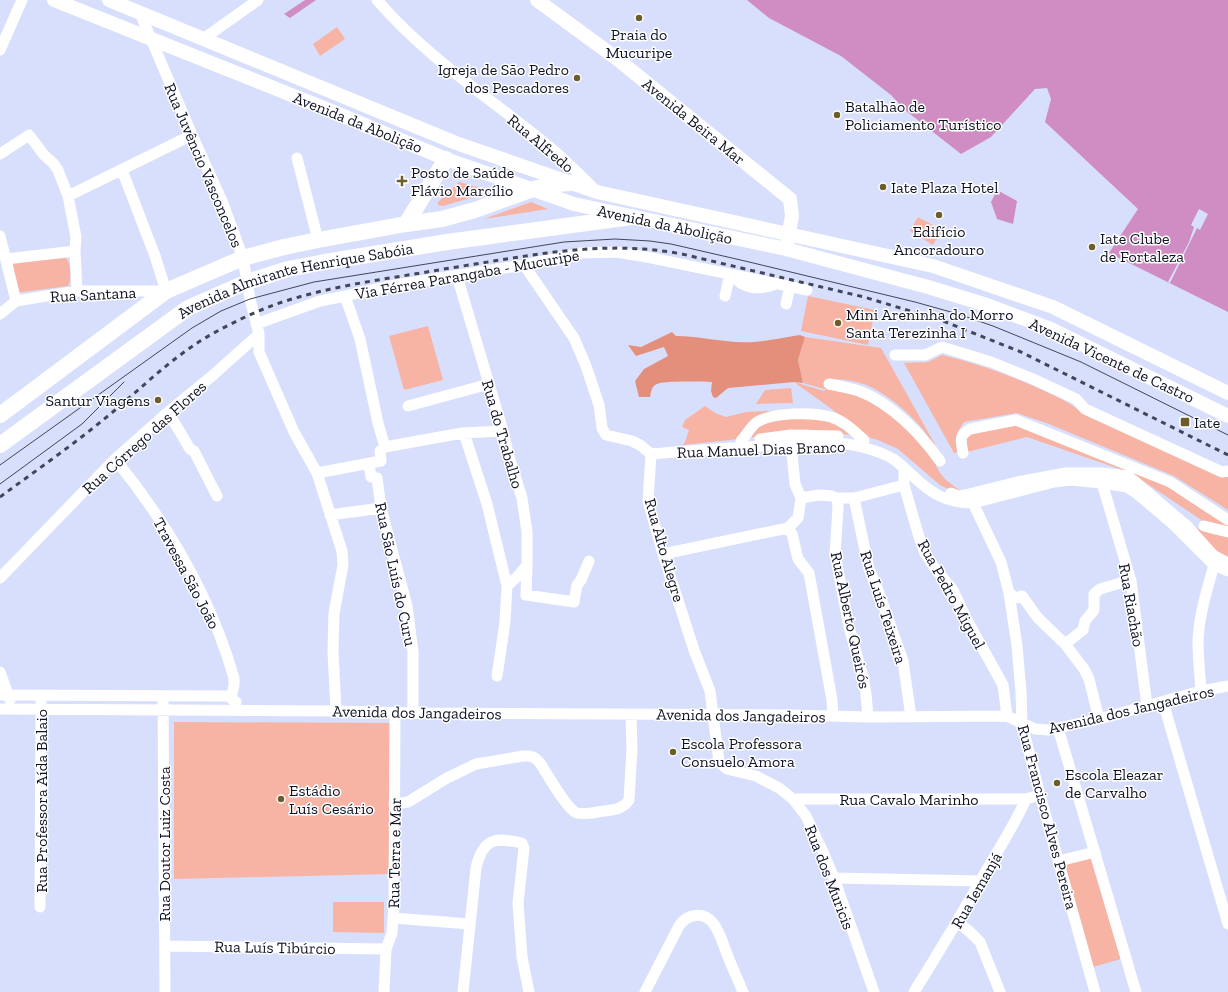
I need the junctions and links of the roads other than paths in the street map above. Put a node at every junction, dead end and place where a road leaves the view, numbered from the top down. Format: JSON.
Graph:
{"nodes":[{"id":1,"x":22,"y":0,"type":"edge"},
{"id":2,"x":54,"y":0,"type":"edge"},
{"id":3,"x":109,"y":0,"type":"edge"},
{"id":4,"x":258,"y":0,"type":"edge"},
{"id":5,"x":377,"y":0,"type":"edge"},
{"id":6,"x":537,"y":0,"type":"edge"},
{"id":7,"x":140,"y":13,"type":"junction"},
{"id":8,"x":150,"y":38,"type":"junction"},
{"id":9,"x":203,"y":39,"type":"junction"},
{"id":10,"x":0,"y":50,"type":"edge"},
{"id":11,"x":192,"y":135,"type":"junction"},
{"id":12,"x":0,"y":154,"type":"edge"},
{"id":13,"x":297,"y":158,"type":"dead end"},
{"id":14,"x":446,"y":159,"type":"junction"},
{"id":15,"x":122,"y":170,"type":"junction"},
{"id":16,"x":572,"y":183,"type":"junction"},
{"id":17,"x":533,"y":189,"type":"junction"},
{"id":18,"x":596,"y":192,"type":"junction"},
{"id":19,"x":68,"y":196,"type":"junction"},
{"id":20,"x":632,"y":217,"type":"junction"},
{"id":21,"x":406,"y":224,"type":"junction"},
{"id":22,"x":789,"y":234,"type":"junction"},
{"id":23,"x":0,"y":236,"type":"edge"},
{"id":24,"x":318,"y":240,"type":"junction"},
{"id":25,"x":786,"y":249,"type":"junction"},
{"id":26,"x":75,"y":250,"type":"junction"},
{"id":27,"x":243,"y":258,"type":"junction"},
{"id":28,"x":6,"y":259,"type":"junction"},
{"id":29,"x":524,"y":265,"type":"junction"},
{"id":30,"x":933,"y":266,"type":"junction"},
{"id":31,"x":730,"y":274,"type":"junction"},
{"id":32,"x":457,"y":276,"type":"junction"},
{"id":33,"x":247,"y":282,"type":"junction"},
{"id":34,"x":790,"y":286,"type":"junction"},
{"id":35,"x":928,"y":287,"type":"junction"},
{"id":36,"x":807,"y":290,"type":"dead end"},
{"id":37,"x":77,"y":291,"type":"junction"},
{"id":38,"x":166,"y":291,"type":"junction"},
{"id":39,"x":345,"y":296,"type":"junction"},
{"id":40,"x":725,"y":296,"type":"dead end"},
{"id":41,"x":16,"y":301,"type":"junction"},
{"id":42,"x":786,"y":304,"type":"dead end"},
{"id":43,"x":0,"y":314,"type":"edge"},
{"id":44,"x":257,"y":329,"type":"junction"},
{"id":45,"x":895,"y":355,"type":"dead end"},
{"id":46,"x":1195,"y":376,"type":"junction"},
{"id":47,"x":489,"y":384,"type":"junction"},
{"id":48,"x":829,"y":384,"type":"dead end"},
{"id":49,"x":1228,"y":393,"type":"edge"},
{"id":50,"x":1187,"y":395,"type":"junction"},
{"id":51,"x":408,"y":406,"type":"dead end"},
{"id":52,"x":168,"y":412,"type":"junction"},
{"id":53,"x":0,"y":415,"type":"edge"},
{"id":54,"x":1228,"y":416,"type":"edge"},
{"id":55,"x":503,"y":431,"type":"junction"},
{"id":56,"x":464,"y":433,"type":"junction"},
{"id":57,"x":864,"y":440,"type":"junction"},
{"id":58,"x":741,"y":441,"type":"junction"},
{"id":59,"x":791,"y":444,"type":"junction"},
{"id":60,"x":0,"y":445,"type":"edge"},
{"id":61,"x":685,"y":447,"type":"dead end"},
{"id":62,"x":385,"y":448,"type":"junction"},
{"id":63,"x":963,"y":453,"type":"dead end"},
{"id":64,"x":651,"y":454,"type":"junction"},
{"id":65,"x":115,"y":459,"type":"junction"},
{"id":66,"x":940,"y":461,"type":"dead end"},
{"id":67,"x":369,"y":464,"type":"junction"},
{"id":68,"x":904,"y":468,"type":"junction"},
{"id":69,"x":1228,"y":471,"type":"edge"},
{"id":70,"x":317,"y":473,"type":"junction"},
{"id":71,"x":1102,"y":483,"type":"junction"},
{"id":72,"x":904,"y":485,"type":"junction"},
{"id":73,"x":217,"y":496,"type":"dead end"},
{"id":74,"x":801,"y":498,"type":"junction"},
{"id":75,"x":837,"y":498,"type":"junction"},
{"id":76,"x":854,"y":498,"type":"junction"},
{"id":77,"x":973,"y":503,"type":"junction"},
{"id":78,"x":381,"y":508,"type":"junction"},
{"id":79,"x":330,"y":515,"type":"junction"},
{"id":80,"x":1228,"y":520,"type":"edge"},
{"id":81,"x":1204,"y":526,"type":"dead end"},
{"id":82,"x":788,"y":528,"type":"junction"},
{"id":83,"x":1228,"y":532,"type":"edge"},
{"id":84,"x":663,"y":554,"type":"junction"},
{"id":85,"x":589,"y":561,"type":"dead end"},
{"id":86,"x":1228,"y":563,"type":"edge"},
{"id":87,"x":527,"y":565,"type":"junction"},
{"id":88,"x":1214,"y":565,"type":"junction"},
{"id":89,"x":1228,"y":571,"type":"edge"},
{"id":90,"x":0,"y":578,"type":"edge"},
{"id":91,"x":1131,"y":580,"type":"junction"},
{"id":92,"x":507,"y":586,"type":"junction"},
{"id":93,"x":1009,"y":593,"type":"junction"},
{"id":94,"x":1065,"y":644,"type":"junction"},
{"id":95,"x":0,"y":672,"type":"edge"},
{"id":96,"x":497,"y":676,"type":"dead end"},
{"id":97,"x":1228,"y":686,"type":"edge"},
{"id":98,"x":1201,"y":691,"type":"junction"},
{"id":99,"x":4,"y":695,"type":"edge"},
{"id":100,"x":42,"y":695,"type":"junction"},
{"id":101,"x":163,"y":696,"type":"junction"},
{"id":102,"x":231,"y":698,"type":"junction"},
{"id":103,"x":1163,"y":702,"type":"junction"},
{"id":104,"x":1147,"y":706,"type":"junction"},
{"id":105,"x":0,"y":708,"type":"edge"},
{"id":106,"x":13,"y":708,"type":"junction"},
{"id":107,"x":41,"y":708,"type":"junction"},
{"id":108,"x":163,"y":710,"type":"junction"},
{"id":109,"x":246,"y":710,"type":"junction"},
{"id":110,"x":336,"y":711,"type":"junction"},
{"id":111,"x":395,"y":713,"type":"junction"},
{"id":112,"x":413,"y":713,"type":"junction"},
{"id":113,"x":631,"y":714,"type":"junction"},
{"id":114,"x":714,"y":715,"type":"junction"},
{"id":115,"x":832,"y":716,"type":"junction"},
{"id":116,"x":1007,"y":716,"type":"junction"},
{"id":117,"x":868,"y":717,"type":"junction"},
{"id":118,"x":911,"y":717,"type":"junction"},
{"id":119,"x":1099,"y":719,"type":"junction"},
{"id":120,"x":1022,"y":724,"type":"junction"},
{"id":121,"x":1058,"y":728,"type":"junction"},
{"id":122,"x":1040,"y":795,"type":"junction"},
{"id":123,"x":793,"y":799,"type":"junction"},
{"id":124,"x":1026,"y":799,"type":"junction"},
{"id":125,"x":394,"y":804,"type":"junction"},
{"id":126,"x":1095,"y":852,"type":"junction"},
{"id":127,"x":1059,"y":861,"type":"junction"},
{"id":128,"x":834,"y":878,"type":"junction"},
{"id":129,"x":981,"y":881,"type":"junction"},
{"id":130,"x":40,"y":907,"type":"dead end"},
{"id":131,"x":393,"y":918,"type":"junction"},
{"id":132,"x":957,"y":922,"type":"junction"},
{"id":133,"x":470,"y":924,"type":"junction"},
{"id":134,"x":1228,"y":924,"type":"edge"},
{"id":135,"x":165,"y":946,"type":"junction"},
{"id":136,"x":386,"y":949,"type":"junction"},
{"id":137,"x":740,"y":989,"type":"edge"},
{"id":138,"x":165,"y":992,"type":"edge"},
{"id":139,"x":384,"y":992,"type":"edge"},
{"id":140,"x":463,"y":992,"type":"edge"},
{"id":141,"x":529,"y":992,"type":"edge"},
{"id":142,"x":645,"y":992,"type":"edge"},
{"id":143,"x":874,"y":992,"type":"edge"},
{"id":144,"x":914,"y":992,"type":"edge"},
{"id":145,"x":1000,"y":992,"type":"edge"},
{"id":146,"x":1095,"y":992,"type":"edge"},
{"id":147,"x":1136,"y":992,"type":"edge"}],
"edges":[{"from":1,"to":10,"type":"street"},
{"from":2,"to":8,"type":"main road","name":"Avenida da Abolição"},
{"from":3,"to":7,"type":"main road","name":"Avenida da Abolição"},
{"from":4,"to":9,"type":"street"},
{"from":5,"to":18,"type":"street","name":"Rua Alfredo"},
{"from":6,"to":22,"type":"main road","name":"Avenida Beira Mar"},
{"from":7,"to":8,"type":"street","name":"Rua Juvêncio Vasconcelos"},
{"from":7,"to":9,"type":"main road","name":"Avenida da Abolição"},
{"from":8,"to":11,"type":"street","name":"Rua Juvêncio Vasconcelos"},
{"from":8,"to":14,"type":"main road","name":"Avenida da Abolição"},
{"from":9,"to":16,"type":"main road","name":"Avenida da Abolição"},
{"from":11,"to":15,"type":"street"},
{"from":11,"to":27,"type":"street","name":"Rua Juvêncio Vasconcelos"},
{"from":12,"to":19,"type":"street"},
{"from":13,"to":24,"type":"street"},
{"from":14,"to":17,"type":"main road","name":"Avenida da Abolição"},
{"from":14,"to":21,"type":"highway"},
{"from":15,"to":19,"type":"street"},
{"from":15,"to":38,"type":"street"},
{"from":16,"to":17,"type":"highway","name":"Avenida Almirante Henrique Sabóia"},
{"from":16,"to":18,"type":"main road","name":"Avenida da Abolição"},
{"from":17,"to":20,"type":"main road","name":"Avenida da Abolição"},
{"from":17,"to":21,"type":"highway","name":"Avenida Almirante Henrique Sabóia"},
{"from":18,"to":22,"type":"main road","name":"Avenida da Abolição"},
{"from":19,"to":26,"type":"street"},
{"from":20,"to":25,"type":"main road","name":"Avenida da Abolição"},
{"from":20,"to":33,"type":"highway","name":"Avenida Almirante Henrique Sabóia"},
{"from":21,"to":24,"type":"highway","name":"Avenida Almirante Henrique Sabóia"},
{"from":22,"to":25,"type":"main road","name":"Avenida Beira Mar"},
{"from":22,"to":30,"type":"main road","name":"Avenida Vicente de Castro"},
{"from":23,"to":28,"type":"street"},
{"from":24,"to":27,"type":"highway","name":"Avenida Almirante Henrique Sabóia"},
{"from":25,"to":35,"type":"main road","name":"Avenida Vicente de Castro"},
{"from":26,"to":28,"type":"street"},
{"from":26,"to":37,"type":"street"},
{"from":27,"to":33,"type":"street","name":"Rua Juvêncio Vasconcelos"},
{"from":27,"to":38,"type":"highway","name":"Avenida Almirante Henrique Sabóia"},
{"from":28,"to":41,"type":"street"},
{"from":29,"to":31,"type":"street","name":"Via Férrea Parangaba - Mucuripe"},
{"from":29,"to":32,"type":"street","name":"Via Férrea Parangaba - Mucuripe"},
{"from":29,"to":64,"type":"street"},
{"from":30,"to":35,"type":"main road"},
{"from":30,"to":46,"type":"main road","name":"Avenida Vicente de Castro"},
{"from":31,"to":34,"type":"street","name":"Via Férrea Parangaba - Mucuripe"},
{"from":31,"to":40,"type":"street"},
{"from":32,"to":39,"type":"street","name":"Via Férrea Parangaba - Mucuripe"},
{"from":32,"to":47,"type":"street","name":"Rua do Trabalho"},
{"from":33,"to":44,"type":"street","name":"Rua Juvêncio Vasconcelos"},
{"from":33,"to":60,"type":"highway","name":"Avenida Almirante Henrique Sabóia"},
{"from":34,"to":36,"type":"street","name":"Via Férrea Parangaba - Mucuripe"},
{"from":34,"to":42,"type":"street"},
{"from":35,"to":50,"type":"main road","name":"Avenida Vicente de Castro"},
{"from":37,"to":38,"type":"street","name":"Rua Santana"},
{"from":37,"to":41,"type":"street","name":"Rua Santana"},
{"from":38,"to":53,"type":"highway","name":"Avenida Almirante Henrique Sabóia"},
{"from":39,"to":44,"type":"street","name":"Via Férrea Parangaba - Mucuripe"},
{"from":39,"to":62,"type":"street"},
{"from":41,"to":43,"type":"street","name":"Rua Santana"},
{"from":44,"to":52,"type":"street","name":"Rua Córrego das Flores"},
{"from":44,"to":70,"type":"street","name":"Rua Juvêncio Vasconcelos"},
{"from":45,"to":69,"type":"street"},
{"from":46,"to":49,"type":"main road","name":"Avenida Vicente de Castro"},
{"from":46,"to":50,"type":"main road"},
{"from":47,"to":51,"type":"street"},
{"from":47,"to":55,"type":"street","name":"Rua do Trabalho"},
{"from":48,"to":66,"type":"street"},
{"from":50,"to":54,"type":"main road","name":"Avenida Vicente de Castro"},
{"from":52,"to":65,"type":"street","name":"Rua Córrego das Flores"},
{"from":52,"to":73,"type":"street"},
{"from":55,"to":56,"type":"street"},
{"from":55,"to":87,"type":"street","name":"Rua do Trabalho"},
{"from":56,"to":62,"type":"street"},
{"from":56,"to":92,"type":"street"},
{"from":57,"to":58,"type":"street"},
{"from":57,"to":58,"type":"street"},
{"from":57,"to":86,"type":"street"},
{"from":58,"to":61,"type":"street"},
{"from":59,"to":64,"type":"street","name":"Rua Manuel Dias Branco"},
{"from":59,"to":68,"type":"street","name":"Rua Manuel Dias Branco"},
{"from":59,"to":74,"type":"street"},
{"from":62,"to":67,"type":"street"},
{"from":63,"to":80,"type":"street"},
{"from":64,"to":84,"type":"street","name":"Rua Alto Alegre"},
{"from":65,"to":90,"type":"street","name":"Rua Córrego das Flores"},
{"from":65,"to":102,"type":"street","name":"Travessa São João"},
{"from":67,"to":70,"type":"street"},
{"from":67,"to":78,"type":"street","name":"Rua São Luís do Curu"},
{"from":68,"to":72,"type":"street","name":"Rua Pedro Miguel"},
{"from":68,"to":77,"type":"street","name":"Rua Manuel Dias Branco"},
{"from":70,"to":79,"type":"street","name":"Rua Juvêncio Vasconcelos"},
{"from":71,"to":77,"type":"street","name":"Rua Manuel Dias Branco"},
{"from":71,"to":88,"type":"street","name":"Rua Manuel Dias Branco"},
{"from":71,"to":91,"type":"street","name":"Rua Riachão"},
{"from":72,"to":76,"type":"street"},
{"from":72,"to":116,"type":"street","name":"Rua Pedro Miguel"},
{"from":74,"to":75,"type":"street"},
{"from":74,"to":82,"type":"street"},
{"from":75,"to":76,"type":"street"},
{"from":75,"to":117,"type":"street","name":"Rua Alberto Queirós"},
{"from":76,"to":118,"type":"street","name":"Rua Luís Teixeira"},
{"from":77,"to":93,"type":"street","name":"Rua Francisco Alves Pereira"},
{"from":78,"to":79,"type":"street"},
{"from":78,"to":112,"type":"street","name":"Rua São Luís do Curu"},
{"from":79,"to":110,"type":"street","name":"Rua Juvêncio Vasconcelos"},
{"from":81,"to":83,"type":"street"},
{"from":82,"to":84,"type":"street"},
{"from":82,"to":115,"type":"street"},
{"from":84,"to":114,"type":"street","name":"Rua Alto Alegre"},
{"from":85,"to":87,"type":"street","name":"Rua do Trabalho"},
{"from":87,"to":92,"type":"street"},
{"from":88,"to":89,"type":"street","name":"Rua Manuel Dias Branco"},
{"from":88,"to":98,"type":"street"},
{"from":91,"to":94,"type":"street"},
{"from":91,"to":104,"type":"street","name":"Rua Riachão"},
{"from":92,"to":96,"type":"street"},
{"from":93,"to":94,"type":"street"},
{"from":93,"to":120,"type":"street","name":"Rua Francisco Alves Pereira"},
{"from":94,"to":119,"type":"street"},
{"from":95,"to":99,"type":"street"},
{"from":97,"to":98,"type":"street","name":"Avenida dos Jangadeiros"},
{"from":98,"to":103,"type":"street","name":"Avenida dos Jangadeiros"},
{"from":99,"to":100,"type":"street"},
{"from":99,"to":106,"type":"street"},
{"from":100,"to":101,"type":"street"},
{"from":100,"to":107,"type":"street","name":"Rua Professora Aída Balaio"},
{"from":101,"to":102,"type":"street"},
{"from":101,"to":108,"type":"street","name":"Rua Doutor Luiz Costa"},
{"from":102,"to":109,"type":"street"},
{"from":103,"to":104,"type":"street","name":"Avenida dos Jangadeiros"},
{"from":103,"to":134,"type":"street"},
{"from":104,"to":119,"type":"street","name":"Avenida dos Jangadeiros"},
{"from":105,"to":106,"type":"street","name":"Avenida dos Jangadeiros"},
{"from":106,"to":107,"type":"street","name":"Avenida dos Jangadeiros"},
{"from":107,"to":108,"type":"street","name":"Avenida dos Jangadeiros"},
{"from":107,"to":130,"type":"street","name":"Rua Professora Aída Balaio"},
{"from":108,"to":109,"type":"street","name":"Avenida dos Jangadeiros"},
{"from":108,"to":135,"type":"street","name":"Rua Doutor Luiz Costa"},
{"from":109,"to":110,"type":"street","name":"Avenida dos Jangadeiros"},
{"from":110,"to":111,"type":"street","name":"Avenida dos Jangadeiros"},
{"from":111,"to":112,"type":"street","name":"Avenida dos Jangadeiros"},
{"from":111,"to":125,"type":"street","name":"Rua Terra e Mar"},
{"from":112,"to":113,"type":"street","name":"Avenida dos Jangadeiros"},
{"from":113,"to":114,"type":"street","name":"Avenida dos Jangadeiros"},
{"from":113,"to":125,"type":"street"},
{"from":114,"to":115,"type":"street","name":"Avenida dos Jangadeiros"},
{"from":114,"to":123,"type":"street","name":"Rua dos Muricis"},
{"from":115,"to":117,"type":"street","name":"Avenida dos Jangadeiros"},
{"from":116,"to":118,"type":"street","name":"Avenida dos Jangadeiros"},
{"from":116,"to":120,"type":"street","name":"Avenida dos Jangadeiros"},
{"from":117,"to":118,"type":"street","name":"Avenida dos Jangadeiros"},
{"from":119,"to":121,"type":"street","name":"Avenida dos Jangadeiros"},
{"from":120,"to":121,"type":"street","name":"Avenida dos Jangadeiros"},
{"from":120,"to":122,"type":"street","name":"Rua Francisco Alves Pereira"},
{"from":121,"to":126,"type":"street","name":"Rua Francisco Alves Pereira"},
{"from":122,"to":124,"type":"street"},
{"from":122,"to":127,"type":"street","name":"Rua Francisco Alves Pereira"},
{"from":123,"to":124,"type":"street","name":"Rua Cavalo Marinho"},
{"from":123,"to":128,"type":"street","name":"Rua dos Muricis"},
{"from":124,"to":129,"type":"street","name":"Rua Iemanjá"},
{"from":125,"to":131,"type":"street","name":"Rua Terra e Mar"},
{"from":126,"to":127,"type":"street"},
{"from":126,"to":147,"type":"street","name":"Rua Francisco Alves Pereira"},
{"from":127,"to":146,"type":"street","name":"Rua Francisco Alves Pereira"},
{"from":128,"to":129,"type":"street"},
{"from":128,"to":143,"type":"street","name":"Rua dos Muricis"},
{"from":129,"to":132,"type":"street","name":"Rua Iemanjá"},
{"from":131,"to":133,"type":"street"},
{"from":131,"to":136,"type":"street","name":"Rua Terra e Mar"},
{"from":132,"to":144,"type":"street","name":"Rua Iemanjá"},
{"from":132,"to":145,"type":"street"},
{"from":133,"to":140,"type":"street"},
{"from":133,"to":141,"type":"street"},
{"from":135,"to":136,"type":"street","name":"Rua Luís Tibúrcio"},
{"from":135,"to":138,"type":"street","name":"Rua Doutor Luiz Costa"},
{"from":136,"to":139,"type":"street","name":"Rua Terra e Mar"},
{"from":137,"to":142,"type":"street"}]}
